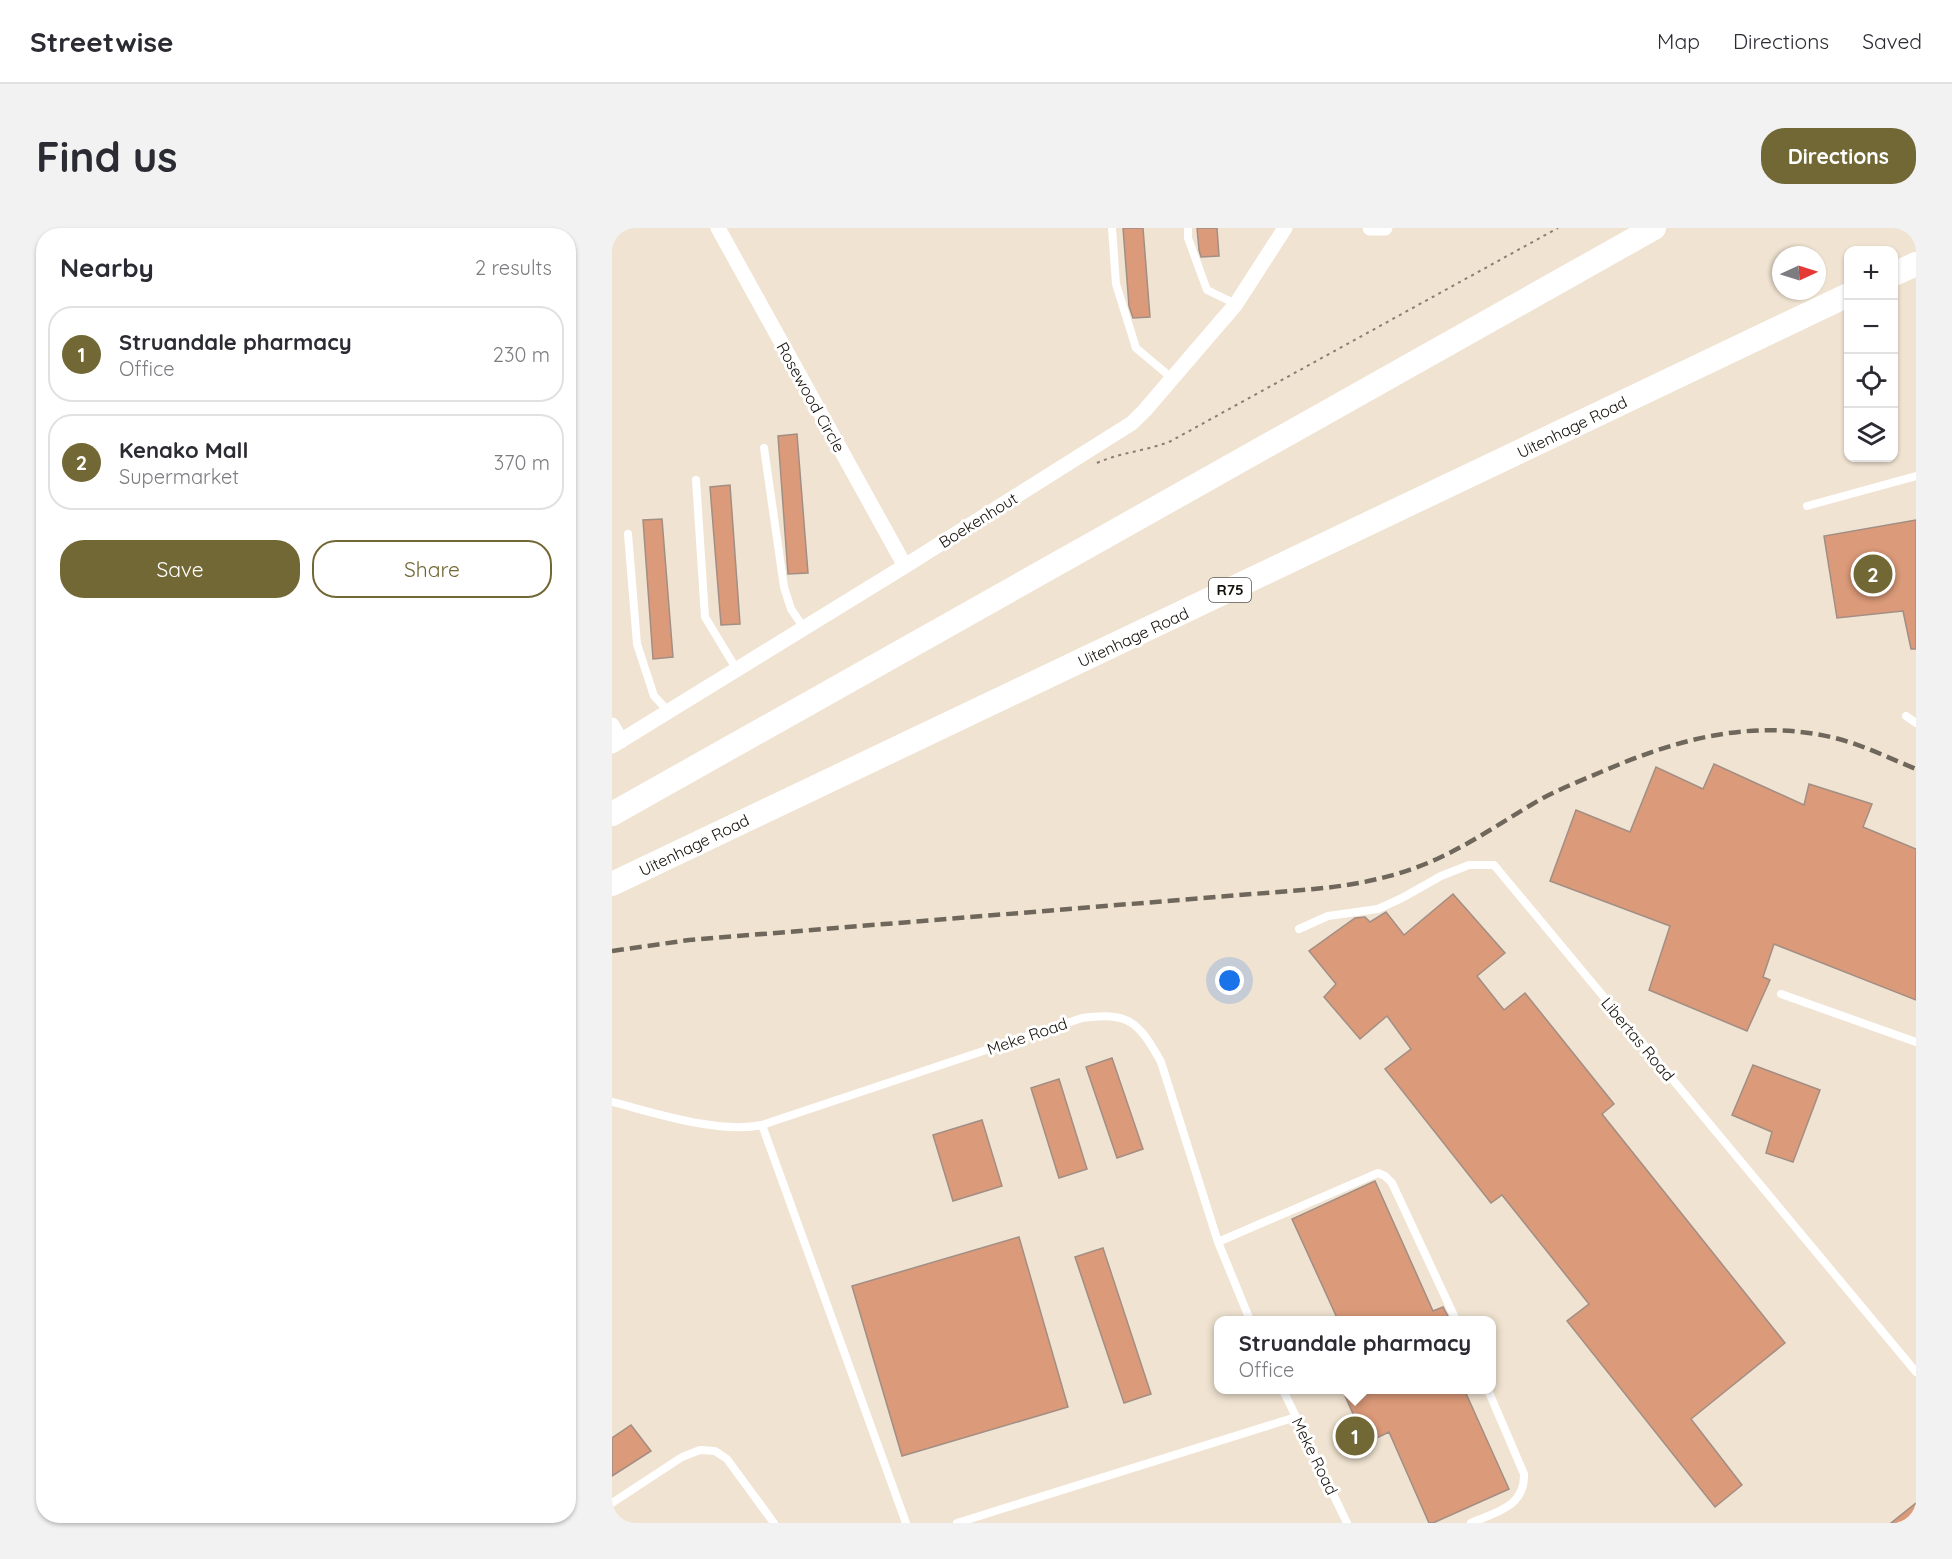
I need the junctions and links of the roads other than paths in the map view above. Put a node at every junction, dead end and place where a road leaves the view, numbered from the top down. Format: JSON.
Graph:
{"nodes":[{"id":1,"x":718,"y":228,"type":"edge"},
{"id":2,"x":1112,"y":228,"type":"edge"},
{"id":3,"x":1188,"y":228,"type":"edge"},
{"id":4,"x":1285,"y":228,"type":"edge"},
{"id":5,"x":1370,"y":228,"type":"edge"},
{"id":6,"x":1385,"y":228,"type":"edge"},
{"id":7,"x":1654,"y":228,"type":"edge"},
{"id":8,"x":1916,"y":264,"type":"edge"},
{"id":9,"x":1898,"y":272,"type":"edge"},
{"id":10,"x":1844,"y":297,"type":"edge"},
{"id":11,"x":1236,"y":304,"type":"junction"},
{"id":12,"x":1173,"y":379,"type":"junction"},
{"id":13,"x":764,"y":448,"type":"dead end"},
{"id":14,"x":1916,"y":476,"type":"edge"},
{"id":15,"x":696,"y":480,"type":"dead end"},
{"id":16,"x":1807,"y":506,"type":"dead end"},
{"id":17,"x":628,"y":534,"type":"dead end"},
{"id":18,"x":905,"y":566,"type":"junction"},
{"id":19,"x":804,"y":628,"type":"junction"},
{"id":20,"x":737,"y":670,"type":"junction"},
{"id":21,"x":669,"y":711,"type":"junction"},
{"id":22,"x":1906,"y":716,"type":"dead end"},
{"id":23,"x":1916,"y":723,"type":"edge"},
{"id":24,"x":612,"y":725,"type":"edge"},
{"id":25,"x":616,"y":744,"type":"edge"},
{"id":26,"x":612,"y":814,"type":"edge"},
{"id":27,"x":612,"y":884,"type":"edge"},
{"id":28,"x":1299,"y":929,"type":"dead end"},
{"id":29,"x":1781,"y":994,"type":"dead end"},
{"id":30,"x":1916,"y":1042,"type":"edge"},
{"id":31,"x":612,"y":1102,"type":"edge"},
{"id":32,"x":762,"y":1125,"type":"junction"},
{"id":33,"x":1218,"y":1242,"type":"junction"},
{"id":34,"x":1248,"y":1316,"type":"edge"},
{"id":35,"x":1454,"y":1316,"type":"edge"},
{"id":36,"x":1916,"y":1372,"type":"edge"},
{"id":37,"x":1285,"y":1394,"type":"edge"},
{"id":38,"x":1490,"y":1394,"type":"edge"},
{"id":39,"x":1296,"y":1417,"type":"junction"},
{"id":40,"x":612,"y":1503,"type":"edge"},
{"id":41,"x":774,"y":1523,"type":"edge"},
{"id":42,"x":906,"y":1523,"type":"edge"},
{"id":43,"x":957,"y":1523,"type":"edge"},
{"id":44,"x":1347,"y":1523,"type":"edge"},
{"id":45,"x":1471,"y":1523,"type":"edge"}],
"edges":[{"from":1,"to":18,"type":"street","name":"Rosewood Circle"},
{"from":2,"to":12,"type":"lane"},
{"from":3,"to":11,"type":"lane"},
{"from":4,"to":11,"type":"street","name":"Boekenhout"},
{"from":5,"to":6,"type":"street"},
{"from":7,"to":26,"type":"main road"},
{"from":8,"to":9,"type":"main road"},
{"from":10,"to":27,"type":"main road","name":"Uitenhage Road","number":"R75"},
{"from":11,"to":12,"type":"street","name":"Boekenhout"},
{"from":12,"to":18,"type":"street","name":"Boekenhout"},
{"from":13,"to":19,"type":"lane"},
{"from":14,"to":16,"type":"lane"},
{"from":15,"to":20,"type":"lane"},
{"from":17,"to":21,"type":"lane"},
{"from":18,"to":19,"type":"street","name":"Boekenhout"},
{"from":19,"to":20,"type":"street","name":"Boekenhout"},
{"from":20,"to":21,"type":"street","name":"Boekenhout"},
{"from":21,"to":25,"type":"street","name":"Boekenhout"},
{"from":22,"to":23,"type":"lane"},
{"from":24,"to":25,"type":"street"},
{"from":28,"to":36,"type":"lane","name":"Libertas Road"},
{"from":29,"to":30,"type":"lane"},
{"from":31,"to":32,"type":"lane","name":"Meke Road"},
{"from":32,"to":33,"type":"lane","name":"Meke Road"},
{"from":32,"to":42,"type":"lane"},
{"from":33,"to":34,"type":"lane","name":"Meke Road"},
{"from":33,"to":35,"type":"lane"},
{"from":37,"to":39,"type":"lane","name":"Meke Road"},
{"from":38,"to":45,"type":"lane"},
{"from":39,"to":43,"type":"lane"},
{"from":39,"to":44,"type":"lane","name":"Meke Road"},
{"from":40,"to":41,"type":"lane"}]}
